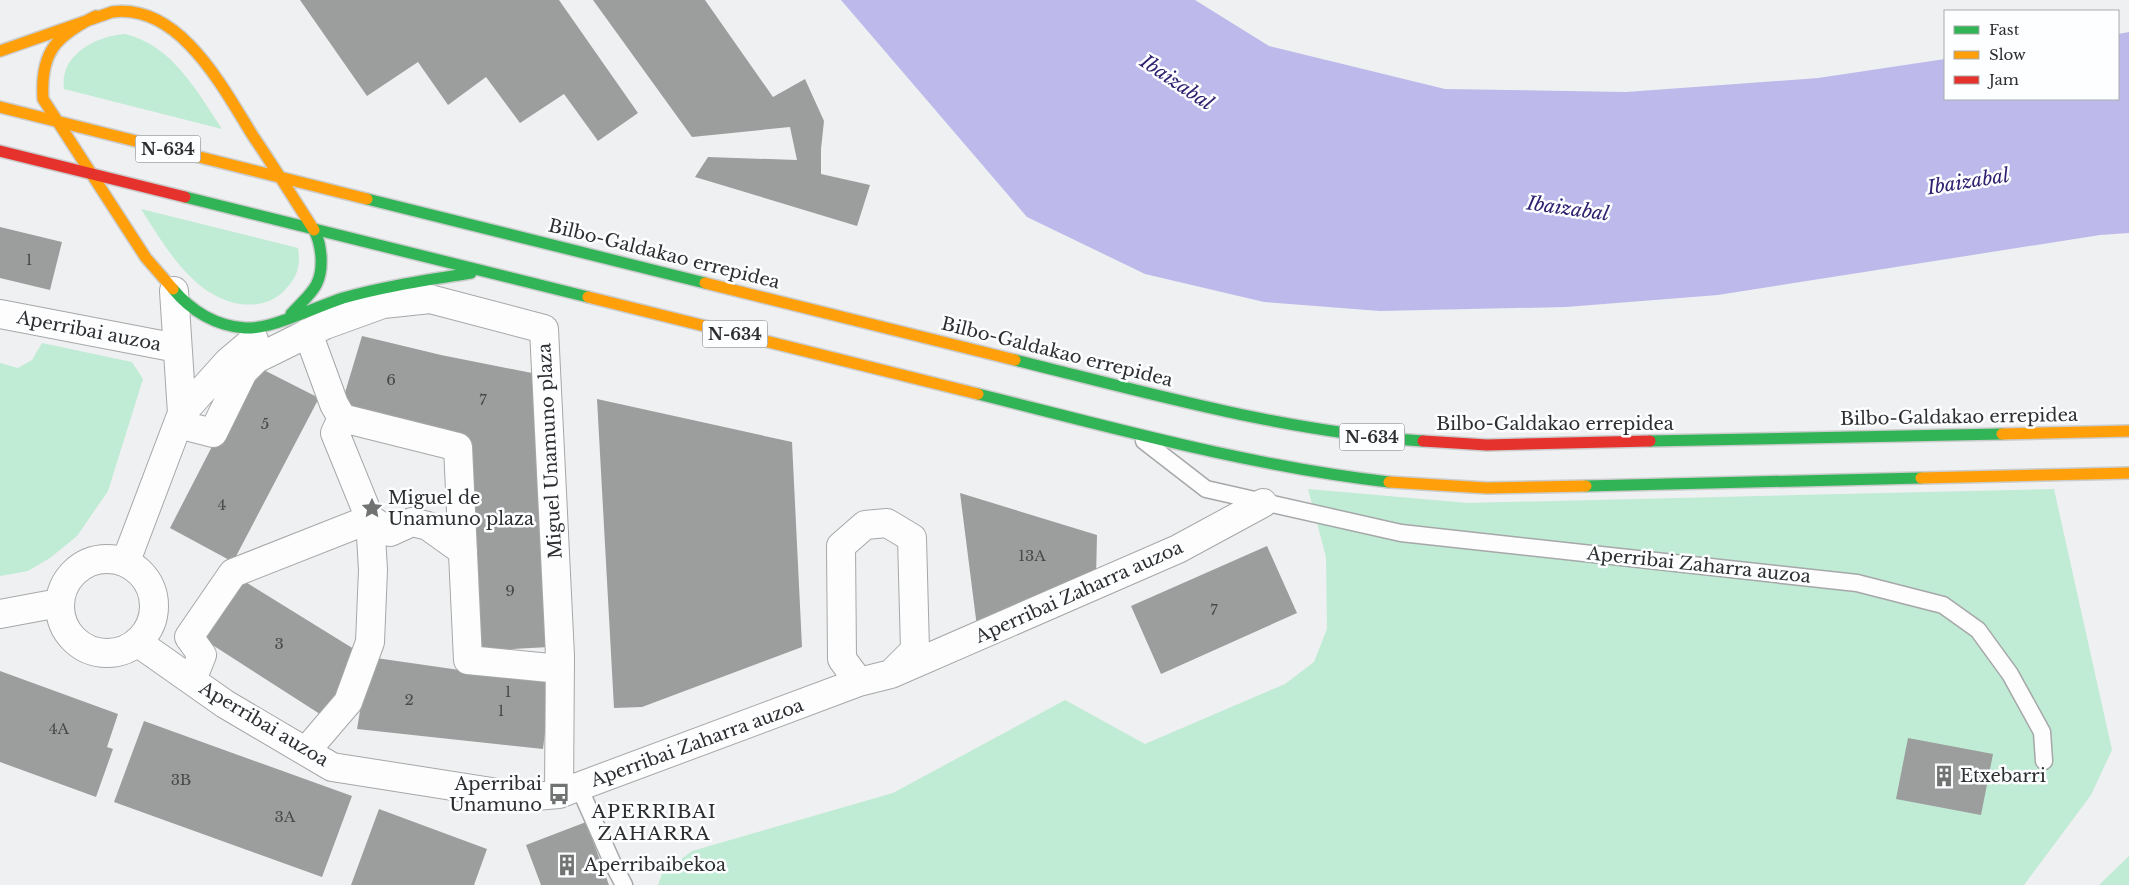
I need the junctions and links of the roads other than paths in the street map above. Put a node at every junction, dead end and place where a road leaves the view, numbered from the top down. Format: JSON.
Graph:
{"nodes":[{"id":1,"x":96,"y":16,"type":"junction"},
{"id":2,"x":0,"y":51,"type":"edge"},
{"id":3,"x":0,"y":107,"type":"edge"},
{"id":4,"x":57,"y":121,"type":"junction"},
{"id":5,"x":0,"y":151,"type":"edge"},
{"id":6,"x":91,"y":174,"type":"junction"},
{"id":7,"x":279,"y":176,"type":"junction"},
{"id":8,"x":313,"y":228,"type":"junction"},
{"id":9,"x":485,"y":271,"type":"junction"},
{"id":10,"x":174,"y":291,"type":"junction"},
{"id":11,"x":0,"y":314,"type":"edge"},
{"id":12,"x":290,"y":324,"type":"junction"},
{"id":13,"x":177,"y":348,"type":"junction"},
{"id":14,"x":180,"y":418,"type":"junction"},
{"id":15,"x":342,"y":418,"type":"junction"},
{"id":16,"x":2129,"y":431,"type":"edge"},
{"id":17,"x":1135,"y":434,"type":"junction"},
{"id":18,"x":2129,"y":473,"type":"edge"},
{"id":19,"x":1263,"y":503,"type":"junction"},
{"id":20,"x":370,"y":519,"type":"junction"},
{"id":21,"x":463,"y":552,"type":"junction"},
{"id":22,"x":126,"y":561,"type":"junction"},
{"id":23,"x":58,"y":603,"type":"junction"},
{"id":24,"x":0,"y":614,"type":"edge"},
{"id":25,"x":137,"y":642,"type":"junction"},
{"id":26,"x":560,"y":669,"type":"junction"},
{"id":27,"x":891,"y":674,"type":"junction"},
{"id":28,"x":192,"y":680,"type":"junction"},
{"id":29,"x":860,"y":682,"type":"junction"},
{"id":30,"x":306,"y":751,"type":"junction"},
{"id":31,"x":2044,"y":761,"type":"dead end"},
{"id":32,"x":569,"y":790,"type":"junction"},
{"id":33,"x":624,"y":885,"type":"edge"}],
"edges":[{"from":1,"to":2,"type":"highway"},
{"from":1,"to":4,"type":"highway"},
{"from":1,"to":7,"type":"highway"},
{"from":3,"to":4,"type":"highway","name":"Bilbo-Galdakao errepidea","number":"N-634"},
{"from":4,"to":6,"type":"highway"},
{"from":4,"to":7,"type":"highway","name":"Bilbo-Galdakao errepidea","number":"N-634"},
{"from":5,"to":6,"type":"highway","number":"N-634"},
{"from":6,"to":8,"type":"highway","number":"N-634"},
{"from":6,"to":10,"type":"highway"},
{"from":7,"to":8,"type":"highway"},
{"from":7,"to":16,"type":"highway","name":"Bilbo-Galdakao errepidea","number":"N-634"},
{"from":8,"to":9,"type":"highway","number":"N-634"},
{"from":8,"to":12,"type":"highway"},
{"from":9,"to":12,"type":"highway"},
{"from":9,"to":17,"type":"highway","number":"N-634"},
{"from":10,"to":12,"type":"highway"},
{"from":10,"to":13,"type":"street"},
{"from":11,"to":13,"type":"street","name":"Aperribai auzoa"},
{"from":12,"to":14,"type":"street","name":"Miguel Unamuno plaza"},
{"from":12,"to":14,"type":"street","name":"Miguel Unamuno plaza"},
{"from":12,"to":15,"type":"street"},
{"from":12,"to":26,"type":"street","name":"Miguel Unamuno plaza"},
{"from":13,"to":14,"type":"street"},
{"from":14,"to":22,"type":"street","name":"Miguel Unamuno plaza"},
{"from":15,"to":20,"type":"street"},
{"from":15,"to":21,"type":"street"},
{"from":17,"to":18,"type":"highway","number":"N-634"},
{"from":17,"to":19,"type":"lane","name":"Aperribai Zaharra auzoa"},
{"from":19,"to":27,"type":"street","name":"Aperribai Zaharra auzoa"},
{"from":19,"to":31,"type":"lane","name":"Aperribai Zaharra auzoa"},
{"from":20,"to":21,"type":"street"},
{"from":20,"to":28,"type":"street"},
{"from":20,"to":30,"type":"street"},
{"from":21,"to":26,"type":"street"},
{"from":22,"to":23,"type":"street"},
{"from":22,"to":25,"type":"street"},
{"from":23,"to":24,"type":"street"},
{"from":23,"to":25,"type":"street"},
{"from":25,"to":28,"type":"street","name":"Aperribai auzoa"},
{"from":26,"to":32,"type":"street","name":"Miguel Unamuno plaza"},
{"from":27,"to":29,"type":"street","name":"Aperribai Zaharra auzoa"},
{"from":27,"to":29,"type":"street"},
{"from":28,"to":30,"type":"street","name":"Aperribai auzoa"},
{"from":29,"to":32,"type":"street","name":"Aperribai Zaharra auzoa"},
{"from":30,"to":32,"type":"street","name":"Aperribai auzoa"},
{"from":32,"to":33,"type":"lane","name":"Aperribai Zaharra auzoa"}]}
